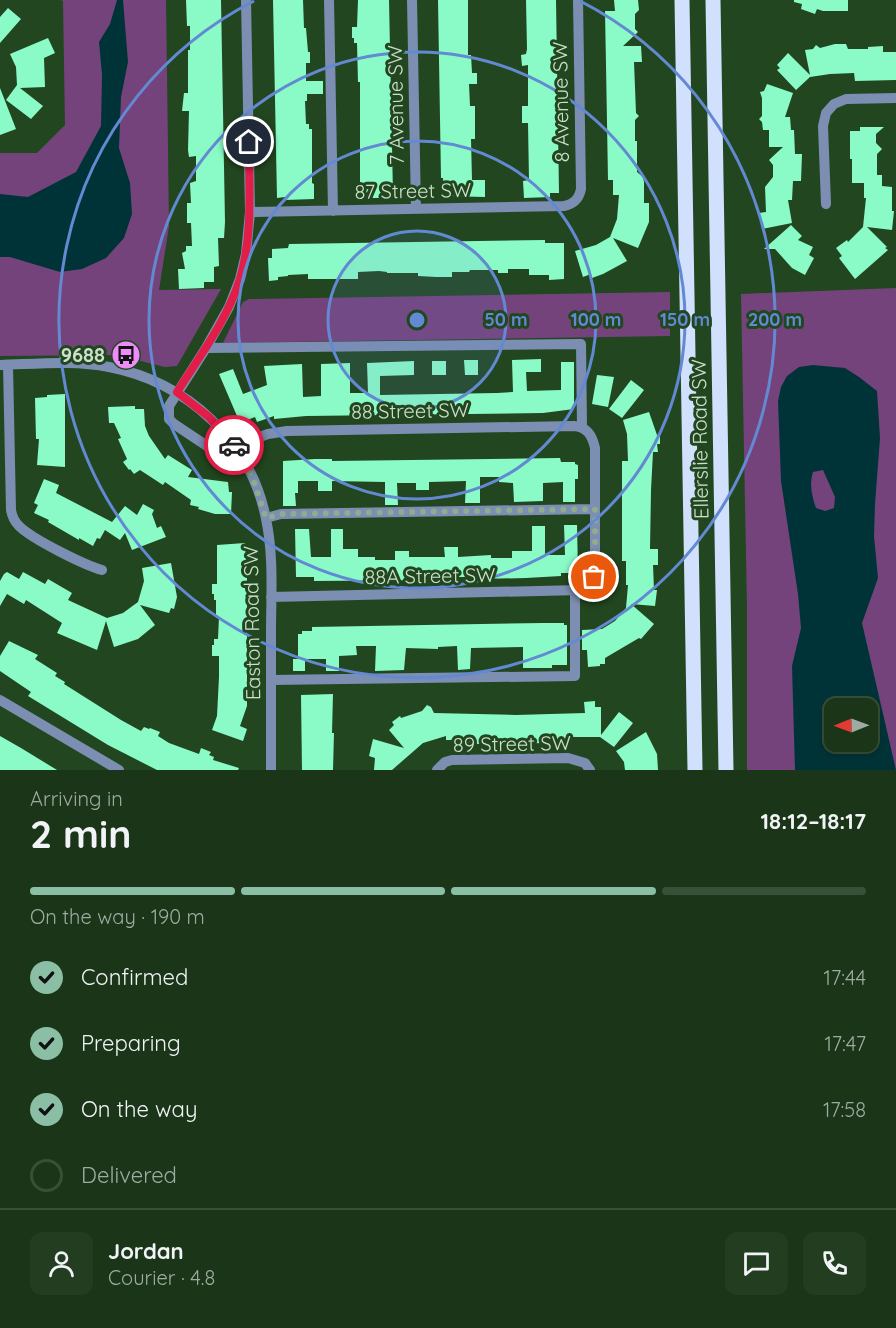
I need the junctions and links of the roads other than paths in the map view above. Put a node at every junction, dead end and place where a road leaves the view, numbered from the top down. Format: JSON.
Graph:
{"nodes":[{"id":1,"x":246,"y":0,"type":"edge"},
{"id":2,"x":329,"y":0,"type":"edge"},
{"id":3,"x":412,"y":0,"type":"edge"},
{"id":4,"x":578,"y":0,"type":"edge"},
{"id":5,"x":682,"y":0,"type":"edge"},
{"id":6,"x":703,"y":0,"type":"edge"},
{"id":7,"x":713,"y":0,"type":"edge"},
{"id":8,"x":714,"y":74,"type":"junction"},
{"id":9,"x":896,"y":98,"type":"edge"},
{"id":10,"x":576,"y":201,"type":"joint"},
{"id":11,"x":826,"y":204,"type":"dead end"},
{"id":12,"x":416,"y":209,"type":"junction"},
{"id":13,"x":333,"y":211,"type":"junction"},
{"id":14,"x":250,"y":212,"type":"junction"},
{"id":15,"x":206,"y":348,"type":"junction"},
{"id":16,"x":4,"y":365,"type":"edge"},
{"id":17,"x":177,"y":392,"type":"junction"},
{"id":18,"x":584,"y":429,"type":"junction"},
{"id":19,"x":235,"y":446,"type":"junction"},
{"id":20,"x":595,"y":509,"type":"junction"},
{"id":21,"x":266,"y":518,"type":"junction"},
{"id":22,"x":102,"y":570,"type":"dead end"},
{"id":23,"x":575,"y":591,"type":"junction"},
{"id":24,"x":271,"y":597,"type":"junction"},
{"id":25,"x":271,"y":680,"type":"junction"},
{"id":26,"x":0,"y":700,"type":"edge"},
{"id":27,"x":587,"y":766,"type":"edge"},
{"id":28,"x":438,"y":768,"type":"edge"},
{"id":29,"x":118,"y":770,"type":"edge"},
{"id":30,"x":271,"y":770,"type":"edge"},
{"id":31,"x":695,"y":770,"type":"edge"},
{"id":32,"x":726,"y":770,"type":"edge"}],
"edges":[{"from":1,"to":14,"type":"street"},
{"from":2,"to":13,"type":"street"},
{"from":3,"to":12,"type":"street","name":"7 Avenue SW"},
{"from":4,"to":10,"type":"street","name":"8 Avenue SW"},
{"from":5,"to":31,"type":"main road","name":"Ellerslie Road SW"},
{"from":6,"to":8,"type":"main road"},
{"from":7,"to":8,"type":"main road","name":"Ellerslie Road SW"},
{"from":8,"to":32,"type":"main road","name":"Ellerslie Road SW"},
{"from":9,"to":11,"type":"street"},
{"from":10,"to":12,"type":"street","name":"87 Street SW"},
{"from":12,"to":13,"type":"street","name":"87 Street SW"},
{"from":13,"to":14,"type":"street","name":"87 Street SW"},
{"from":14,"to":15,"type":"street"},
{"from":15,"to":17,"type":"street"},
{"from":15,"to":18,"type":"street"},
{"from":16,"to":17,"type":"street","name":"Easton Road SW"},
{"from":16,"to":22,"type":"street"},
{"from":17,"to":19,"type":"street","name":"Easton Road SW"},
{"from":17,"to":19,"type":"street"},
{"from":18,"to":19,"type":"street","name":"88 Street SW"},
{"from":18,"to":20,"type":"street"},
{"from":19,"to":21,"type":"street","name":"Easton Road SW"},
{"from":20,"to":21,"type":"street"},
{"from":20,"to":23,"type":"street","name":"88A Street SW"},
{"from":21,"to":24,"type":"street","name":"Easton Road SW"},
{"from":23,"to":24,"type":"street","name":"88A Street SW"},
{"from":23,"to":25,"type":"street"},
{"from":24,"to":25,"type":"street","name":"Easton Road SW"},
{"from":25,"to":30,"type":"street","name":"Easton Road SW"},
{"from":26,"to":29,"type":"street"},
{"from":27,"to":28,"type":"street","name":"89 Street SW"}]}
